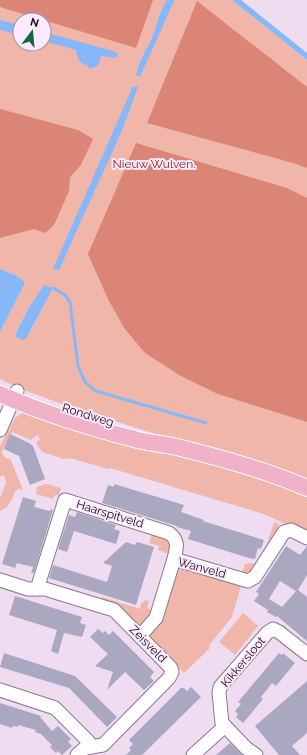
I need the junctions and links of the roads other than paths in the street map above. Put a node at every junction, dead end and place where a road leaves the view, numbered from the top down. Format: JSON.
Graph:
{"nodes":[{"id":1,"x":0,"y":383,"type":"edge"},
{"id":2,"x":10,"y":395,"type":"edge"},
{"id":3,"x":0,"y":430,"type":"edge"},
{"id":4,"x":307,"y":488,"type":"edge"},
{"id":5,"x":307,"y":538,"type":"edge"},
{"id":6,"x":174,"y":559,"type":"junction"},
{"id":7,"x":0,"y":580,"type":"edge"},
{"id":8,"x":37,"y":589,"type":"junction"},
{"id":9,"x":140,"y":636,"type":"junction"},
{"id":10,"x":307,"y":654,"type":"edge"},
{"id":11,"x":0,"y":690,"type":"edge"},
{"id":12,"x":225,"y":726,"type":"junction"},
{"id":13,"x":92,"y":747,"type":"junction"},
{"id":14,"x":77,"y":755,"type":"edge"},
{"id":15,"x":193,"y":755,"type":"edge"},
{"id":16,"x":256,"y":755,"type":"edge"}],
"edges":[{"from":1,"to":2,"type":"main road","name":"Rondweg"},
{"from":2,"to":3,"type":"street"},
{"from":2,"to":4,"type":"main road","name":"Rondweg"},
{"from":5,"to":6,"type":"street","name":"Wanveld"},
{"from":6,"to":8,"type":"street","name":"Haarspitveld"},
{"from":6,"to":9,"type":"street","name":"Wanveld"},
{"from":7,"to":8,"type":"street","name":"Zeisveld"},
{"from":8,"to":9,"type":"street","name":"Zeisveld"},
{"from":9,"to":13,"type":"street","name":"Zeisveld"},
{"from":10,"to":12,"type":"street","name":"Kikkersloot"},
{"from":11,"to":13,"type":"street"},
{"from":12,"to":15,"type":"street"},
{"from":12,"to":16,"type":"street"},
{"from":13,"to":14,"type":"street","name":"Zeisveld"}]}
